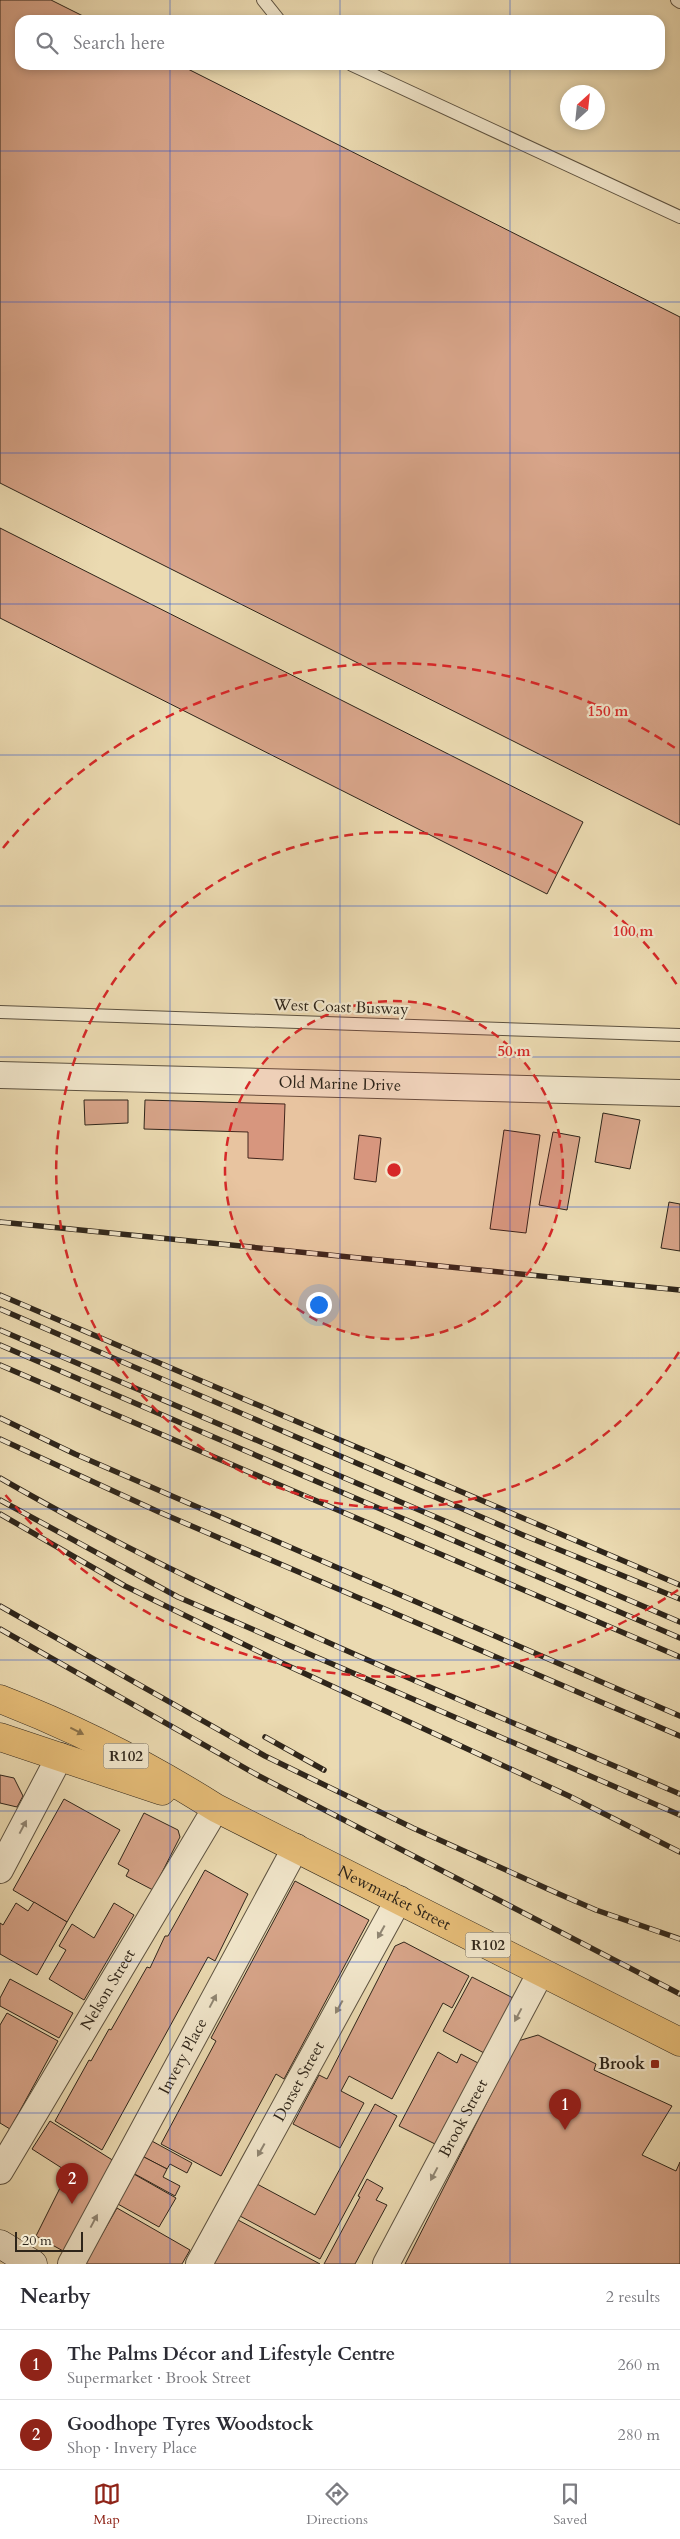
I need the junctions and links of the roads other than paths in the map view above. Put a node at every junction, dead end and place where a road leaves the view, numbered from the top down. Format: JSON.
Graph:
{"nodes":[{"id":1,"x":263,"y":0,"type":"edge"},
{"id":2,"x":677,"y":0,"type":"edge"},
{"id":3,"x":680,"y":2,"type":"edge"},
{"id":4,"x":275,"y":15,"type":"edge"},
{"id":5,"x":363,"y":70,"type":"edge"},
{"id":6,"x":680,"y":217,"type":"edge"},
{"id":7,"x":0,"y":1012,"type":"edge"},
{"id":8,"x":680,"y":1035,"type":"edge"},
{"id":9,"x":0,"y":1075,"type":"edge"},
{"id":10,"x":680,"y":1093,"type":"edge"},
{"id":11,"x":0,"y":1699,"type":"edge"},
{"id":12,"x":0,"y":1737,"type":"edge"},
{"id":13,"x":60,"y":1756,"type":"junction"},
{"id":14,"x":216,"y":1808,"type":"junction"},
{"id":15,"x":296,"y":1847,"type":"junction"},
{"id":16,"x":0,"y":1870,"type":"edge"},
{"id":17,"x":399,"y":1899,"type":"junction"},
{"id":18,"x":541,"y":1972,"type":"junction"},
{"id":19,"x":680,"y":2042,"type":"edge"},
{"id":20,"x":0,"y":2170,"type":"edge"},
{"id":21,"x":0,"y":2244,"type":"edge"},
{"id":22,"x":33,"y":2264,"type":"edge"},
{"id":23,"x":71,"y":2264,"type":"edge"},
{"id":24,"x":199,"y":2264,"type":"edge"},
{"id":25,"x":386,"y":2264,"type":"edge"}],
"edges":[{"from":1,"to":4,"type":"lane"},
{"from":2,"to":3,"type":"lane"},
{"from":5,"to":6,"type":"lane"},
{"from":7,"to":8,"type":"lane","name":"West Coast Busway"},
{"from":9,"to":10,"type":"street","name":"Old Marine Drive"},
{"from":11,"to":14,"type":"main road","name":"Newmarket Street","number":"R102","one_way":true},
{"from":12,"to":13,"type":"main road","name":"Newmarket Street","number":"R102"},
{"from":13,"to":14,"type":"main road","name":"Newmarket Street","number":"R102"},
{"from":16,"to":13,"type":"street","one_way":true},
{"from":14,"to":15,"type":"main road","name":"Newmarket Street","number":"R102"},
{"from":14,"to":20,"type":"street","name":"Nelson Street"},
{"from":15,"to":17,"type":"main road","name":"Newmarket Street","number":"R102"},
{"from":23,"to":15,"type":"street","name":"Invery Place","one_way":true},
{"from":17,"to":18,"type":"main road","name":"Newmarket Street","number":"R102"},
{"from":17,"to":24,"type":"street","name":"Dorset Street","one_way":true},
{"from":18,"to":19,"type":"main road","name":"Newmarket Street","number":"R102"},
{"from":18,"to":25,"type":"street","name":"Brook Street","one_way":true},
{"from":21,"to":22,"type":"main road"}]}
